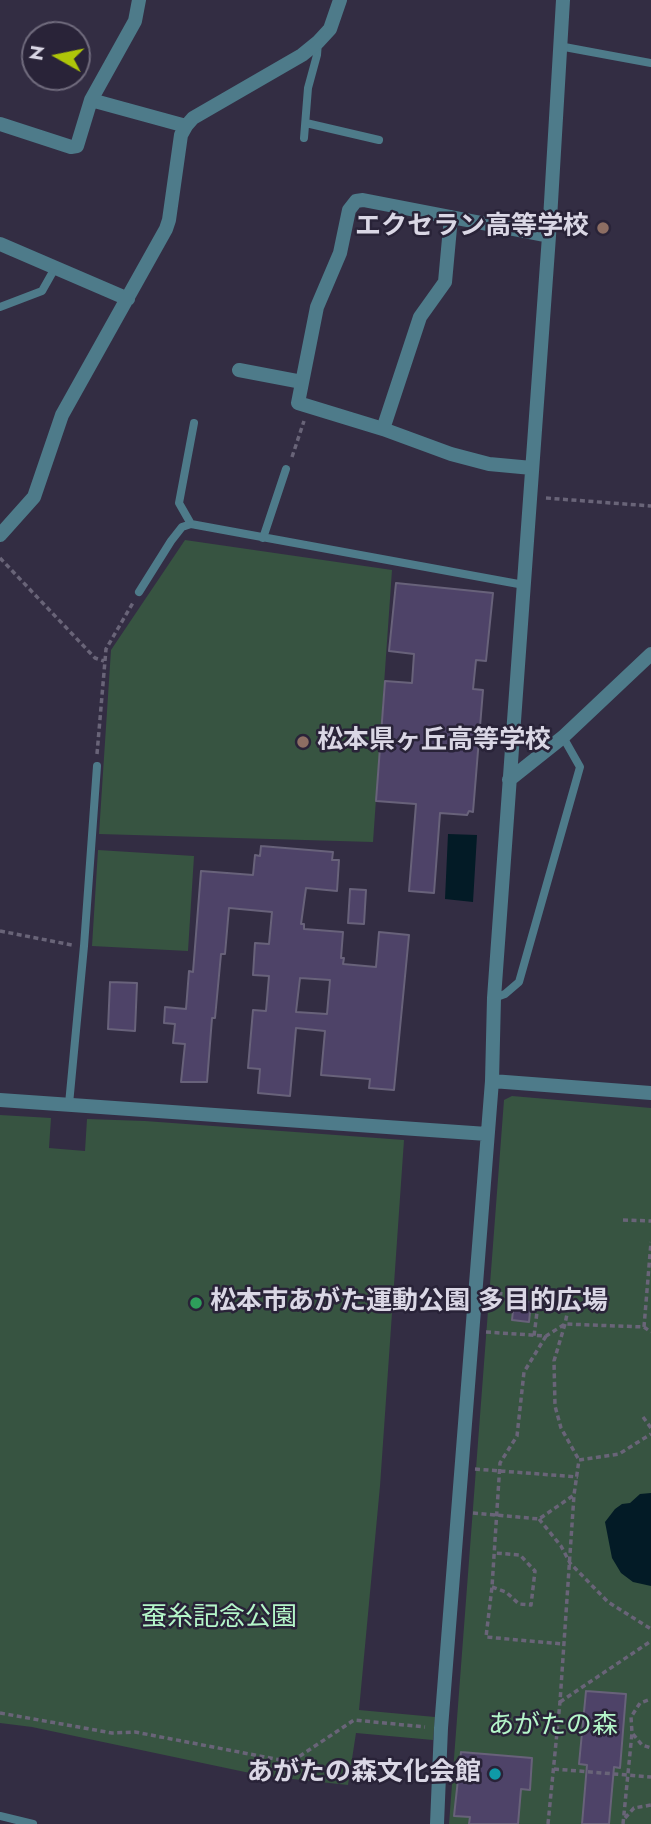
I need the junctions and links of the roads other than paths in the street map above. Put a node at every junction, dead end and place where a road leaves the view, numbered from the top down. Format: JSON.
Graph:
{"nodes":[{"id":1,"x":139,"y":0,"type":"edge"},
{"id":2,"x":340,"y":0,"type":"edge"},
{"id":3,"x":563,"y":0,"type":"edge"},
{"id":4,"x":318,"y":42,"type":"junction"},
{"id":5,"x":559,"y":46,"type":"junction"},
{"id":6,"x":651,"y":63,"type":"edge"},
{"id":7,"x":91,"y":100,"type":"junction"},
{"id":8,"x":306,"y":123,"type":"junction"},
{"id":9,"x":0,"y":124,"type":"edge"},
{"id":10,"x":186,"y":126,"type":"junction"},
{"id":11,"x":304,"y":138,"type":"dead end"},
{"id":12,"x":379,"y":141,"type":"dead end"},
{"id":13,"x":451,"y":217,"type":"junction"},
{"id":14,"x":549,"y":236,"type":"junction"},
{"id":15,"x":0,"y":244,"type":"edge"},
{"id":16,"x":55,"y":268,"type":"junction"},
{"id":17,"x":128,"y":299,"type":"junction"},
{"id":18,"x":0,"y":307,"type":"edge"},
{"id":19,"x":239,"y":370,"type":"dead end"},
{"id":20,"x":302,"y":382,"type":"junction"},
{"id":21,"x":194,"y":424,"type":"dead end"},
{"id":22,"x":383,"y":429,"type":"junction"},
{"id":23,"x":533,"y":468,"type":"junction"},
{"id":24,"x":286,"y":469,"type":"road end"},
{"id":25,"x":191,"y":524,"type":"junction"},
{"id":26,"x":2,"y":529,"type":"edge"},
{"id":27,"x":263,"y":538,"type":"junction"},
{"id":28,"x":524,"y":585,"type":"junction"},
{"id":29,"x":139,"y":592,"type":"road end"},
{"id":30,"x":651,"y":654,"type":"edge"},
{"id":31,"x":563,"y":737,"type":"junction"},
{"id":32,"x":97,"y":766,"type":"road end"},
{"id":33,"x":509,"y":780,"type":"junction"},
{"id":34,"x":494,"y":998,"type":"junction"},
{"id":35,"x":492,"y":1081,"type":"junction"},
{"id":36,"x":651,"y":1093,"type":"edge"},
{"id":37,"x":0,"y":1100,"type":"edge"},
{"id":38,"x":69,"y":1104,"type":"junction"},
{"id":39,"x":487,"y":1134,"type":"junction"},
{"id":40,"x":0,"y":1815,"type":"edge"},
{"id":41,"x":33,"y":1824,"type":"edge"},
{"id":42,"x":437,"y":1824,"type":"edge"}],
"edges":[{"from":1,"to":7,"type":"street"},
{"from":2,"to":4,"type":"street"},
{"from":3,"to":5,"type":"street"},
{"from":4,"to":8,"type":"lane"},
{"from":4,"to":10,"type":"street"},
{"from":5,"to":6,"type":"lane"},
{"from":5,"to":14,"type":"street"},
{"from":7,"to":9,"type":"street"},
{"from":7,"to":10,"type":"street"},
{"from":8,"to":11,"type":"lane"},
{"from":8,"to":12,"type":"lane"},
{"from":10,"to":17,"type":"street"},
{"from":13,"to":14,"type":"street"},
{"from":13,"to":20,"type":"street"},
{"from":13,"to":22,"type":"street"},
{"from":14,"to":23,"type":"street"},
{"from":15,"to":16,"type":"street"},
{"from":16,"to":17,"type":"street"},
{"from":16,"to":18,"type":"lane"},
{"from":17,"to":26,"type":"street"},
{"from":19,"to":20,"type":"street"},
{"from":20,"to":22,"type":"street"},
{"from":21,"to":25,"type":"lane"},
{"from":22,"to":23,"type":"street"},
{"from":23,"to":28,"type":"street"},
{"from":24,"to":27,"type":"lane"},
{"from":25,"to":27,"type":"lane"},
{"from":25,"to":29,"type":"lane"},
{"from":27,"to":28,"type":"lane"},
{"from":28,"to":33,"type":"street"},
{"from":30,"to":31,"type":"street"},
{"from":31,"to":33,"type":"street"},
{"from":31,"to":34,"type":"lane"},
{"from":32,"to":38,"type":"lane"},
{"from":33,"to":34,"type":"street"},
{"from":34,"to":35,"type":"street"},
{"from":35,"to":36,"type":"street"},
{"from":35,"to":39,"type":"street"},
{"from":37,"to":38,"type":"street"},
{"from":38,"to":39,"type":"street"},
{"from":39,"to":42,"type":"street"},
{"from":40,"to":41,"type":"lane"}]}
